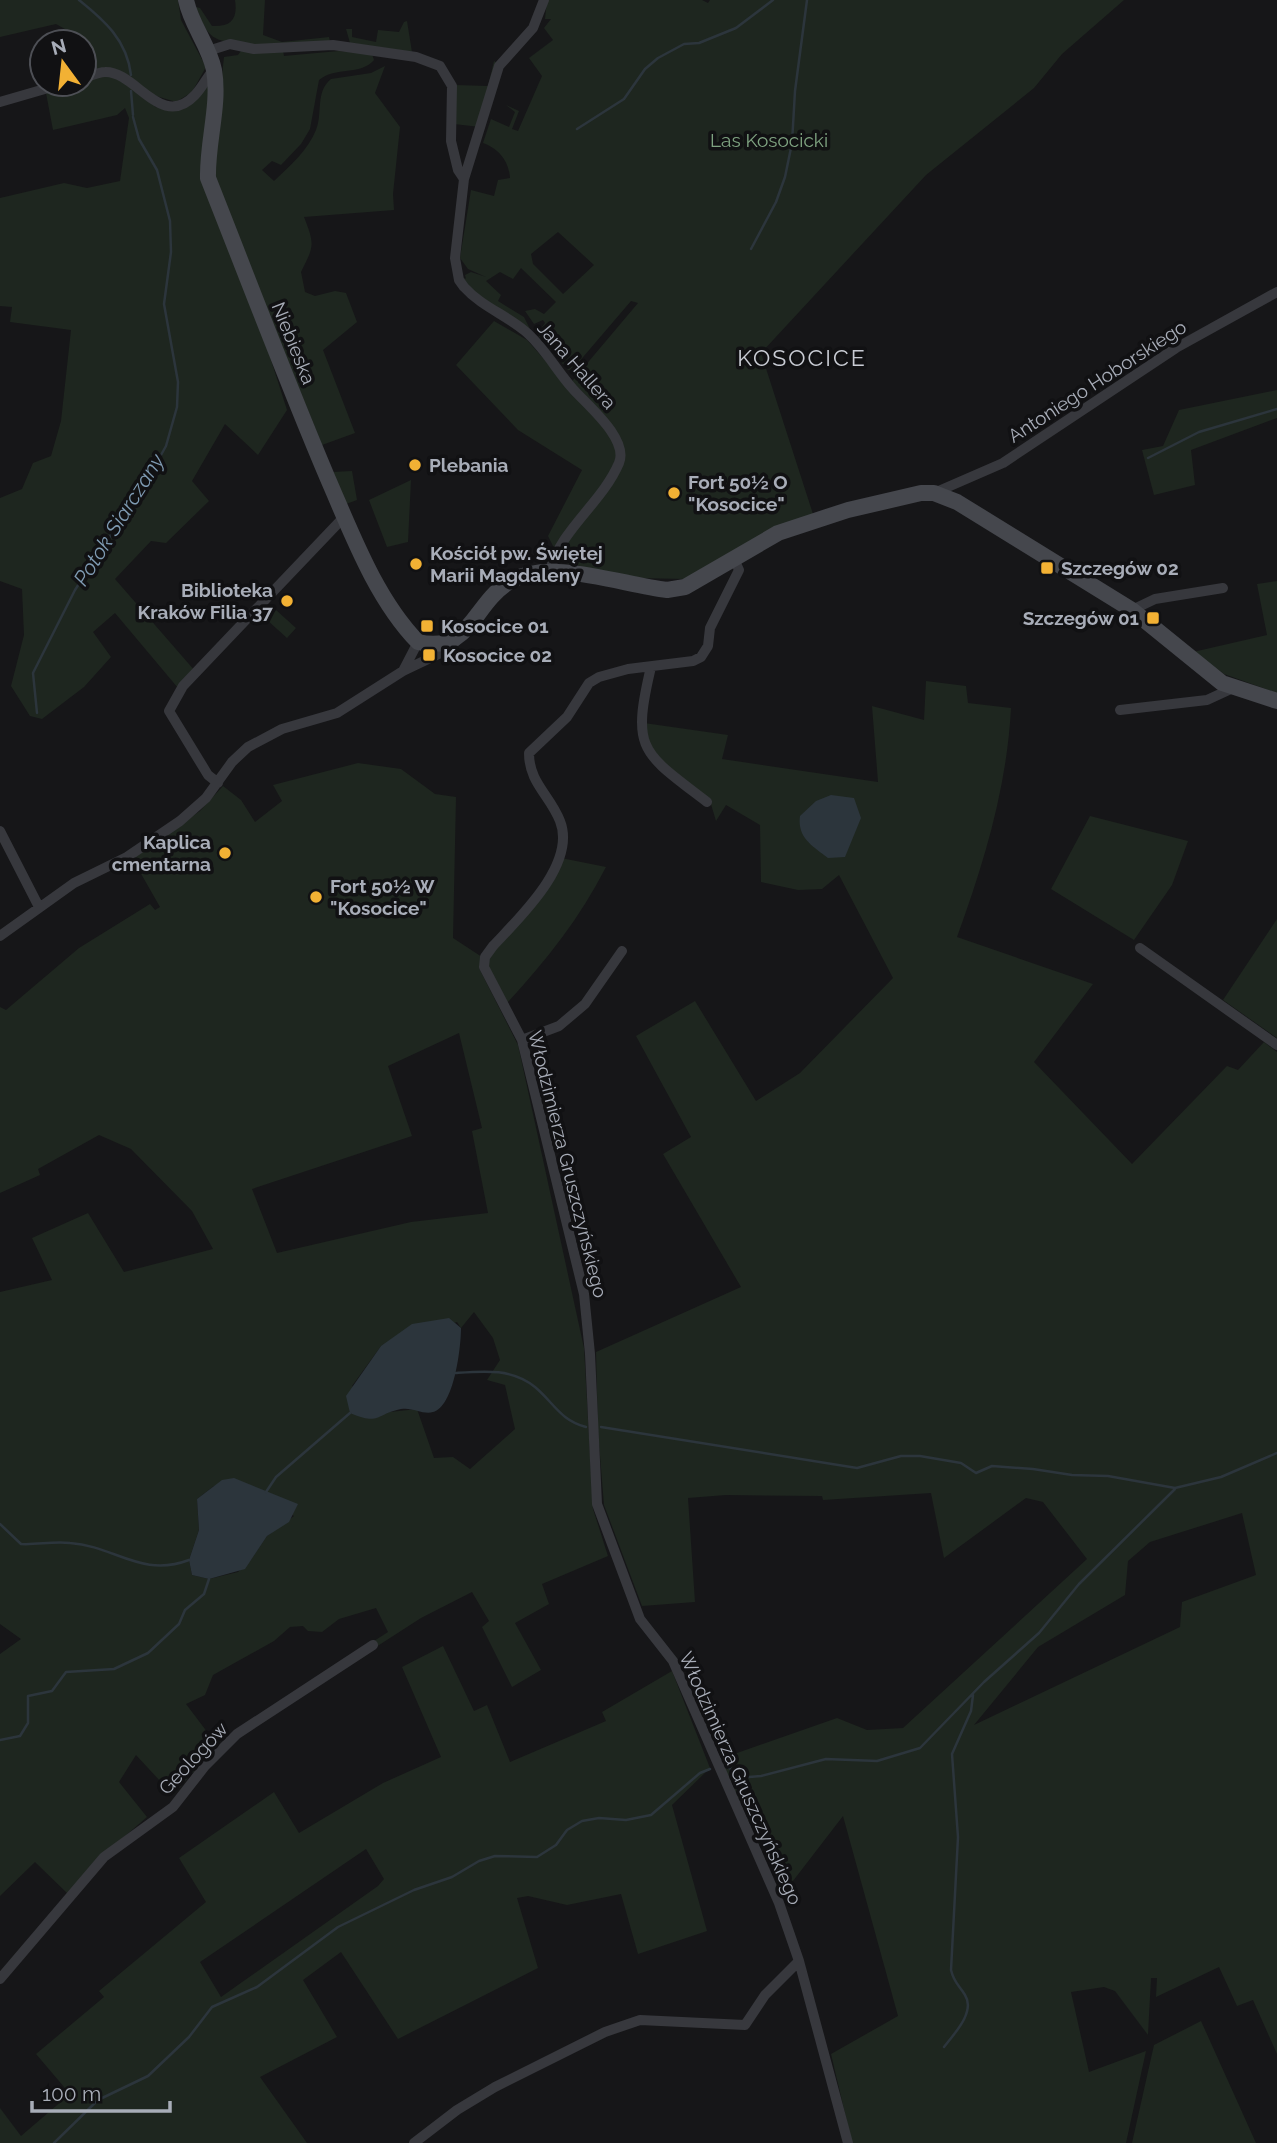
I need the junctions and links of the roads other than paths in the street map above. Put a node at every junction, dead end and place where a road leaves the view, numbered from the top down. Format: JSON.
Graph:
{"nodes":[{"id":1,"x":186,"y":0,"type":"edge"},
{"id":2,"x":544,"y":0,"type":"edge"},
{"id":3,"x":208,"y":51,"type":"junction"},
{"id":4,"x":214,"y":69,"type":"junction"},
{"id":5,"x":98,"y":74,"type":"edge"},
{"id":6,"x":28,"y":94,"type":"edge"},
{"id":7,"x":0,"y":102,"type":"edge"},
{"id":8,"x":464,"y":179,"type":"junction"},
{"id":9,"x":1277,"y":292,"type":"edge"},
{"id":10,"x":934,"y":493,"type":"junction"},
{"id":11,"x":345,"y":517,"type":"junction"},
{"id":12,"x":734,"y":559,"type":"junction"},
{"id":13,"x":550,"y":571,"type":"junction"},
{"id":14,"x":1223,"y":587,"type":"dead end"},
{"id":15,"x":1132,"y":610,"type":"junction"},
{"id":16,"x":459,"y":638,"type":"junction"},
{"id":17,"x":418,"y":642,"type":"junction"},
{"id":18,"x":651,"y":667,"type":"junction"},
{"id":19,"x":403,"y":671,"type":"junction"},
{"id":20,"x":1233,"y":688,"type":"junction"},
{"id":21,"x":1277,"y":701,"type":"edge"},
{"id":22,"x":1119,"y":710,"type":"dead end"},
{"id":23,"x":218,"y":783,"type":"junction"},
{"id":24,"x":707,"y":802,"type":"dead end"},
{"id":25,"x":0,"y":831,"type":"edge"},
{"id":26,"x":39,"y":907,"type":"junction"},
{"id":27,"x":0,"y":936,"type":"edge"},
{"id":28,"x":1139,"y":948,"type":"dead end"},
{"id":29,"x":622,"y":951,"type":"dead end"},
{"id":30,"x":522,"y":1040,"type":"junction"},
{"id":31,"x":1277,"y":1045,"type":"edge"},
{"id":32,"x":373,"y":1645,"type":"dead end"},
{"id":33,"x":799,"y":1961,"type":"junction"},
{"id":34,"x":0,"y":1979,"type":"edge"},
{"id":35,"x":414,"y":2143,"type":"edge"},
{"id":36,"x":848,"y":2143,"type":"edge"}],
"edges":[{"from":1,"to":3,"type":"street","name":"Niebieska"},
{"from":2,"to":8,"type":"street","name":"Jana Hallera"},
{"from":3,"to":4,"type":"street","name":"Niebieska"},
{"from":3,"to":8,"type":"street"},
{"from":4,"to":5,"type":"street"},
{"from":4,"to":11,"type":"street","name":"Niebieska"},
{"from":6,"to":7,"type":"street"},
{"from":8,"to":13,"type":"street","name":"Jana Hallera"},
{"from":9,"to":10,"type":"street","name":"Antoniego Hoborskiego"},
{"from":10,"to":12,"type":"street"},
{"from":10,"to":15,"type":"street"},
{"from":11,"to":17,"type":"street","name":"Niebieska"},
{"from":11,"to":23,"type":"street"},
{"from":12,"to":13,"type":"street"},
{"from":12,"to":18,"type":"street","name":"Włodzimierza Gruszczyńskiego"},
{"from":13,"to":16,"type":"street"},
{"from":14,"to":15,"type":"street"},
{"from":15,"to":20,"type":"street"},
{"from":16,"to":17,"type":"street"},
{"from":16,"to":19,"type":"street"},
{"from":17,"to":19,"type":"street"},
{"from":18,"to":24,"type":"street"},
{"from":18,"to":30,"type":"street","name":"Włodzimierza Gruszczyńskiego"},
{"from":19,"to":23,"type":"street"},
{"from":20,"to":21,"type":"street"},
{"from":20,"to":22,"type":"street"},
{"from":23,"to":26,"type":"street"},
{"from":25,"to":26,"type":"street"},
{"from":26,"to":27,"type":"street"},
{"from":28,"to":31,"type":"street"},
{"from":29,"to":30,"type":"street"},
{"from":30,"to":33,"type":"street","name":"Włodzimierza Gruszczyńskiego"},
{"from":32,"to":34,"type":"street","name":"Geologów"},
{"from":33,"to":35,"type":"street"},
{"from":33,"to":36,"type":"street","name":"Włodzimierza Gruszczyńskiego"}]}
